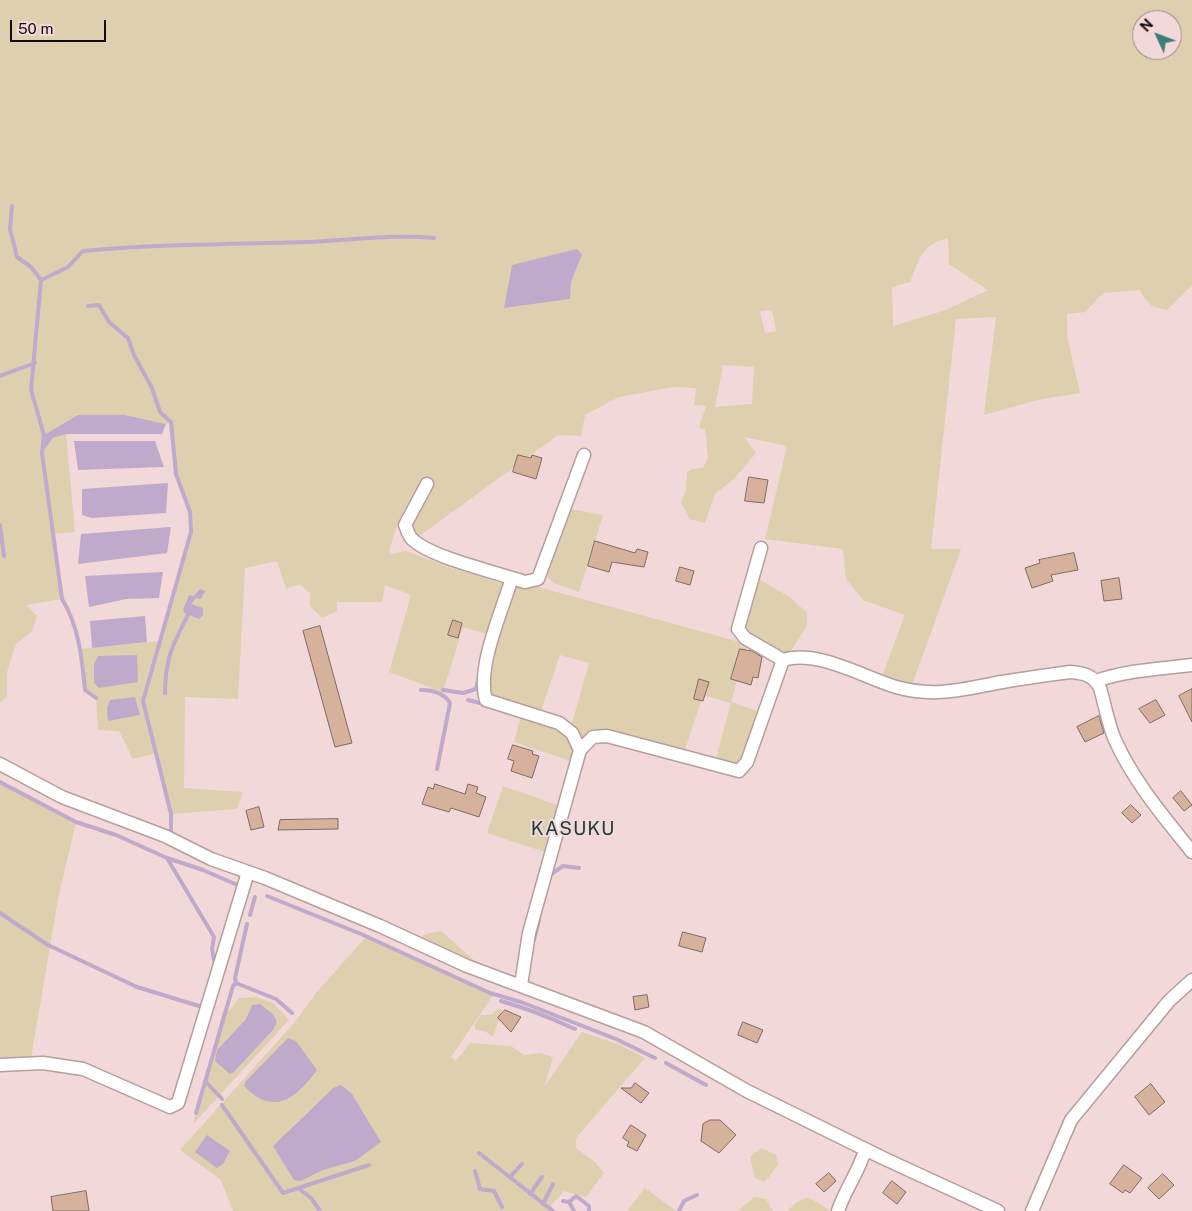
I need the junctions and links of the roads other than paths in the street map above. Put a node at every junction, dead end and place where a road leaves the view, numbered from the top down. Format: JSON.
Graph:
{"nodes":[{"id":1,"x":584,"y":455,"type":"dead end"},
{"id":2,"x":428,"y":484,"type":"dead end"},
{"id":3,"x":761,"y":548,"type":"dead end"},
{"id":4,"x":512,"y":578,"type":"junction"},
{"id":5,"x":783,"y":660,"type":"junction"},
{"id":6,"x":1192,"y":666,"type":"edge"},
{"id":7,"x":1096,"y":681,"type":"junction"},
{"id":8,"x":580,"y":750,"type":"junction"},
{"id":9,"x":0,"y":764,"type":"edge"},
{"id":10,"x":1192,"y":852,"type":"edge"},
{"id":11,"x":248,"y":872,"type":"junction"},
{"id":12,"x":1192,"y":980,"type":"edge"},
{"id":13,"x":521,"y":985,"type":"junction"},
{"id":14,"x":0,"y":1065,"type":"edge"},
{"id":15,"x":865,"y":1150,"type":"junction"},
{"id":16,"x":838,"y":1211,"type":"edge"},
{"id":17,"x":998,"y":1211,"type":"edge"},
{"id":18,"x":1032,"y":1211,"type":"edge"}],
"edges":[{"from":1,"to":4,"type":"street"},
{"from":2,"to":4,"type":"street"},
{"from":3,"to":5,"type":"street"},
{"from":4,"to":8,"type":"street"},
{"from":5,"to":7,"type":"street"},
{"from":5,"to":8,"type":"street"},
{"from":6,"to":7,"type":"street"},
{"from":7,"to":10,"type":"street"},
{"from":8,"to":13,"type":"street"},
{"from":9,"to":11,"type":"street"},
{"from":11,"to":13,"type":"street"},
{"from":11,"to":14,"type":"street"},
{"from":12,"to":18,"type":"street"},
{"from":13,"to":15,"type":"street"},
{"from":15,"to":16,"type":"street"},
{"from":15,"to":17,"type":"street"}]}
